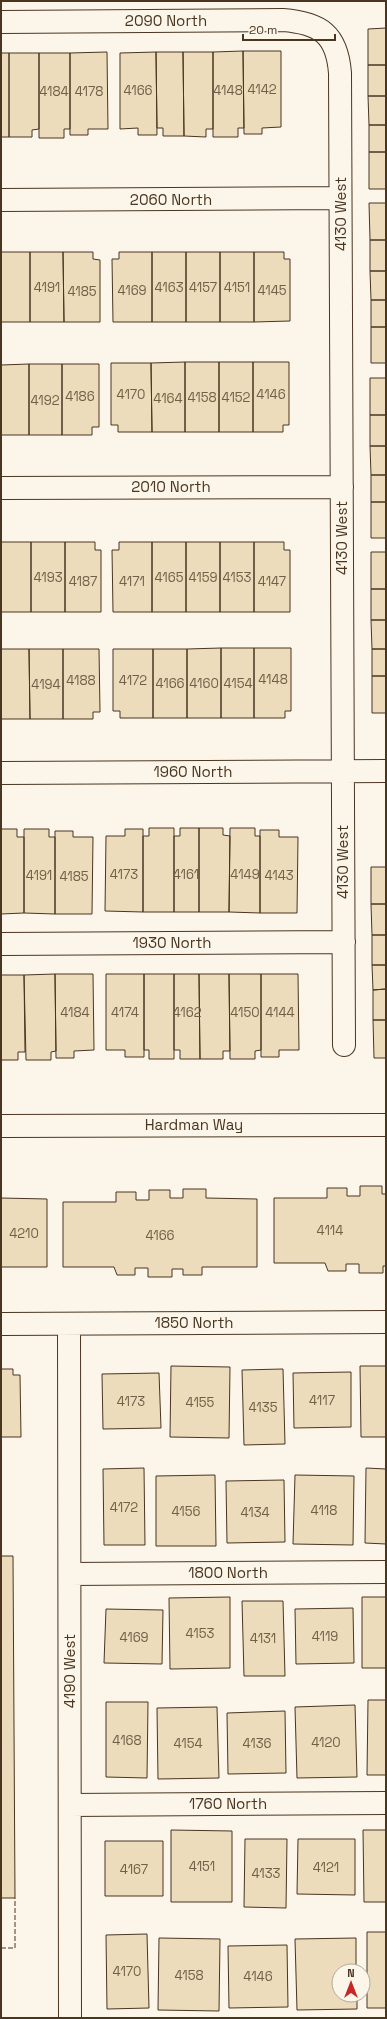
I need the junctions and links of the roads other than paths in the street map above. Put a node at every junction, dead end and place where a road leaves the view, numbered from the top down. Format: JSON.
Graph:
{"nodes":[{"id":1,"x":1,"y":22,"type":"edge"},
{"id":2,"x":328,"y":35,"type":"joint"},
{"id":3,"x":340,"y":198,"type":"junction"},
{"id":4,"x":1,"y":200,"type":"edge"},
{"id":5,"x":342,"y":487,"type":"junction"},
{"id":6,"x":1,"y":488,"type":"edge"},
{"id":7,"x":343,"y":771,"type":"junction"},
{"id":8,"x":386,"y":771,"type":"edge"},
{"id":9,"x":1,"y":773,"type":"edge"},
{"id":10,"x":344,"y":942,"type":"junction"},
{"id":11,"x":1,"y":944,"type":"edge"},
{"id":12,"x":344,"y":1045,"type":"dead end"},
{"id":13,"x":386,"y":1124,"type":"edge"},
{"id":14,"x":1,"y":1126,"type":"edge"},
{"id":15,"x":386,"y":1322,"type":"edge"},
{"id":16,"x":1,"y":1324,"type":"edge"},
{"id":17,"x":69,"y":1324,"type":"junction"},
{"id":18,"x":386,"y":1572,"type":"edge"},
{"id":19,"x":70,"y":1574,"type":"junction"},
{"id":20,"x":386,"y":1803,"type":"edge"},
{"id":21,"x":70,"y":1806,"type":"junction"},
{"id":22,"x":70,"y":2018,"type":"edge"}],
"edges":[{"from":1,"to":2,"type":"street","name":"2090 North"},
{"from":2,"to":3,"type":"street","name":"4130 West"},
{"from":3,"to":4,"type":"street","name":"2060 North"},
{"from":3,"to":5,"type":"street","name":"4130 West"},
{"from":5,"to":6,"type":"street","name":"2010 North"},
{"from":5,"to":7,"type":"street","name":"4130 West"},
{"from":7,"to":8,"type":"street","name":"1960 North"},
{"from":7,"to":9,"type":"street","name":"1960 North"},
{"from":7,"to":10,"type":"street","name":"4130 West"},
{"from":10,"to":11,"type":"street","name":"1930 North"},
{"from":10,"to":12,"type":"street","name":"4130 West"},
{"from":13,"to":14,"type":"street","name":"Hardman Way"},
{"from":15,"to":17,"type":"street","name":"1850 North"},
{"from":16,"to":17,"type":"street","name":"1850 North"},
{"from":17,"to":19,"type":"street","name":"4190 West"},
{"from":18,"to":19,"type":"street","name":"1800 North"},
{"from":19,"to":21,"type":"street","name":"4190 West"},
{"from":20,"to":21,"type":"street","name":"1760 North"},
{"from":21,"to":22,"type":"street","name":"4190 West"}]}
